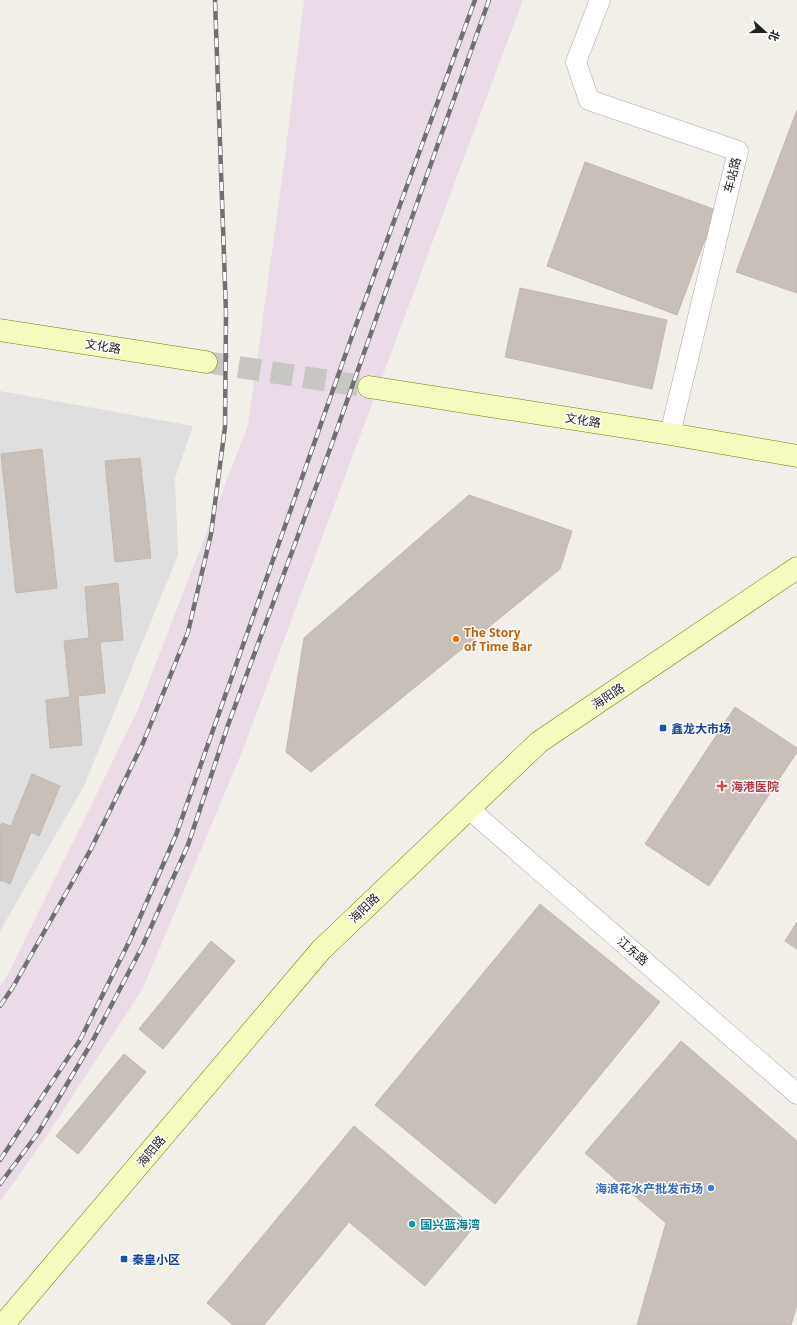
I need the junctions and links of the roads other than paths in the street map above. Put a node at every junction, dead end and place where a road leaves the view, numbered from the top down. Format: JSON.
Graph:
{"nodes":[{"id":1,"x":600,"y":0,"type":"edge"},
{"id":2,"x":0,"y":330,"type":"edge"},
{"id":3,"x":206,"y":362,"type":"tunnel mouth"},
{"id":4,"x":369,"y":387,"type":"tunnel mouth"},
{"id":5,"x":670,"y":434,"type":"junction"},
{"id":6,"x":797,"y":456,"type":"edge"},
{"id":7,"x":797,"y":568,"type":"edge"},
{"id":8,"x":469,"y":808,"type":"junction"},
{"id":9,"x":797,"y":1094,"type":"edge"},
{"id":10,"x":3,"y":1325,"type":"edge"}],
"edges":[{"from":1,"to":5,"type":"street","name":"车站路"},
{"from":2,"to":3,"type":"main road","name":"文化路"},
{"from":4,"to":5,"type":"main road","name":"文化路"},
{"from":5,"to":6,"type":"main road","name":"文化路"},
{"from":7,"to":8,"type":"main road","name":"海阳路"},
{"from":8,"to":9,"type":"street","name":"江东路"},
{"from":8,"to":10,"type":"main road","name":"海阳路"}]}
